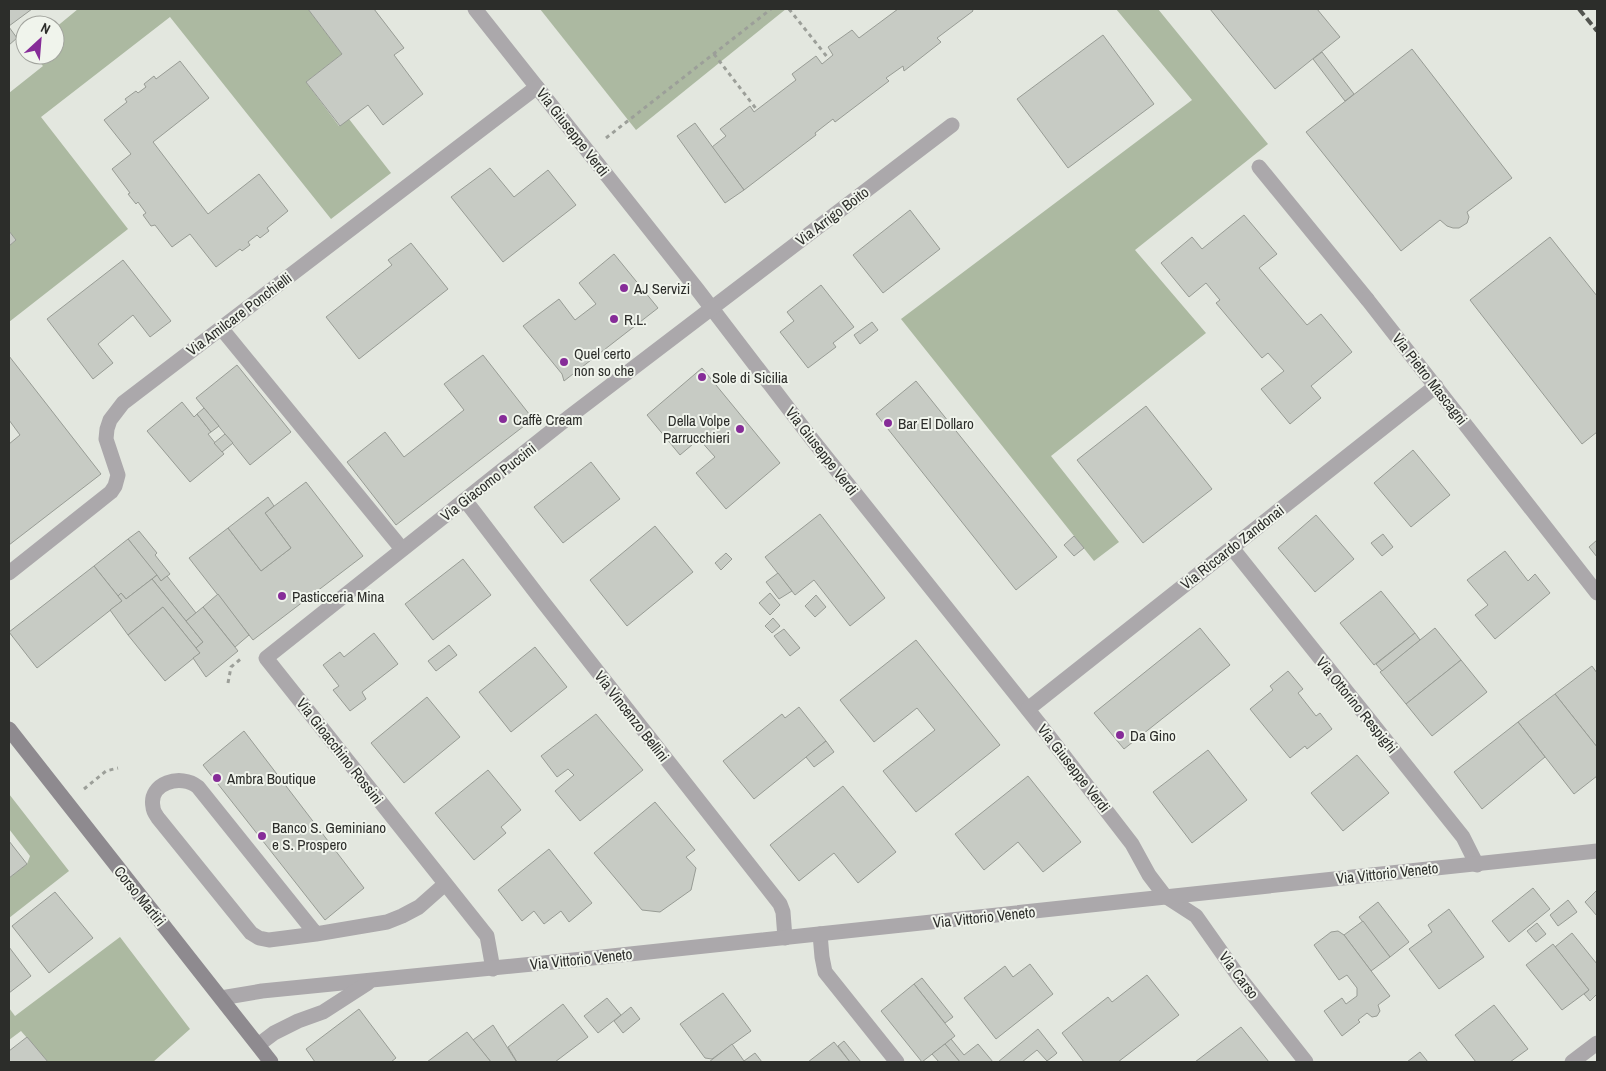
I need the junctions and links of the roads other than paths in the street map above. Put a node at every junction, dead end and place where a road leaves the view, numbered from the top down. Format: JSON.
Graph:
{"nodes":[{"id":1,"x":475,"y":9,"type":"edge"},
{"id":2,"x":537,"y":87,"type":"junction"},
{"id":3,"x":952,"y":125,"type":"dead end"},
{"id":4,"x":1259,"y":167,"type":"dead end"},
{"id":5,"x":712,"y":308,"type":"junction"},
{"id":6,"x":221,"y":328,"type":"junction"},
{"id":7,"x":1436,"y":386,"type":"junction"},
{"id":8,"x":465,"y":500,"type":"junction"},
{"id":9,"x":1232,"y":548,"type":"junction"},
{"id":10,"x":402,"y":549,"type":"junction"},
{"id":11,"x":9,"y":573,"type":"edge"},
{"id":12,"x":1597,"y":593,"type":"edge"},
{"id":13,"x":266,"y":658,"type":"joint"},
{"id":14,"x":1028,"y":709,"type":"junction"},
{"id":15,"x":9,"y":729,"type":"edge"},
{"id":16,"x":1597,"y":851,"type":"edge"},
{"id":17,"x":1477,"y":865,"type":"junction"},
{"id":18,"x":445,"y":884,"type":"junction"},
{"id":19,"x":1165,"y":896,"type":"junction"},
{"id":20,"x":316,"y":934,"type":"junction"},
{"id":21,"x":820,"y":934,"type":"junction"},
{"id":22,"x":785,"y":938,"type":"junction"},
{"id":23,"x":493,"y":969,"type":"junction"},
{"id":24,"x":371,"y":981,"type":"junction"},
{"id":25,"x":221,"y":998,"type":"junction"},
{"id":26,"x":1597,"y":1043,"type":"edge"},
{"id":27,"x":258,"y":1045,"type":"junction"},
{"id":28,"x":271,"y":1062,"type":"edge"},
{"id":29,"x":897,"y":1062,"type":"edge"},
{"id":30,"x":1306,"y":1062,"type":"edge"},
{"id":31,"x":1572,"y":1062,"type":"edge"}],
"edges":[{"from":1,"to":2,"type":"street","name":"Via Giuseppe Verdi"},
{"from":2,"to":5,"type":"street","name":"Via Giuseppe Verdi"},
{"from":2,"to":6,"type":"street","name":"Via Amilcare Ponchielli"},
{"from":3,"to":5,"type":"street","name":"Via Arrigo Boito"},
{"from":4,"to":7,"type":"street","name":"Via Pietro Mascagni"},
{"from":5,"to":8,"type":"street","name":"Via Giacomo Puccini"},
{"from":5,"to":14,"type":"street","name":"Via Giuseppe Verdi"},
{"from":6,"to":10,"type":"street"},
{"from":6,"to":11,"type":"street","name":"Via Amilcare Ponchielli"},
{"from":7,"to":9,"type":"street","name":"Via Riccardo Zandonai"},
{"from":7,"to":12,"type":"street","name":"Via Pietro Mascagni"},
{"from":8,"to":10,"type":"street","name":"Via Giacomo Puccini"},
{"from":8,"to":22,"type":"street","name":"Via Vincenzo Bellini"},
{"from":9,"to":14,"type":"street","name":"Via Riccardo Zandonai"},
{"from":9,"to":17,"type":"street","name":"Via Ottorino Respighi"},
{"from":10,"to":13,"type":"street","name":"Via Giacomo Puccini"},
{"from":13,"to":18,"type":"street","name":"Via Gioacchino Rossini"},
{"from":14,"to":19,"type":"street","name":"Via Giuseppe Verdi"},
{"from":15,"to":25,"type":"main road","name":"Corso Martiri"},
{"from":16,"to":17,"type":"street","name":"Via Vittorio Veneto"},
{"from":17,"to":19,"type":"street","name":"Via Vittorio Veneto"},
{"from":18,"to":20,"type":"street"},
{"from":18,"to":23,"type":"street","name":"Via Gioacchino Rossini"},
{"from":19,"to":21,"type":"street","name":"Via Vittorio Veneto"},
{"from":19,"to":30,"type":"street","name":"Via Carso"},
{"from":20,"to":20,"type":"street"},
{"from":21,"to":22,"type":"street","name":"Via Vittorio Veneto"},
{"from":21,"to":29,"type":"street"},
{"from":22,"to":23,"type":"street","name":"Via Vittorio Veneto"},
{"from":23,"to":24,"type":"street","name":"Via Vittorio Veneto"},
{"from":24,"to":25,"type":"street","name":"Via Vittorio Veneto"},
{"from":24,"to":27,"type":"street","name":"Via Vittorio Veneto"},
{"from":25,"to":27,"type":"main road","name":"Corso Martiri"},
{"from":26,"to":31,"type":"street"},
{"from":27,"to":28,"type":"main road","name":"Corso Martiri"}]}
